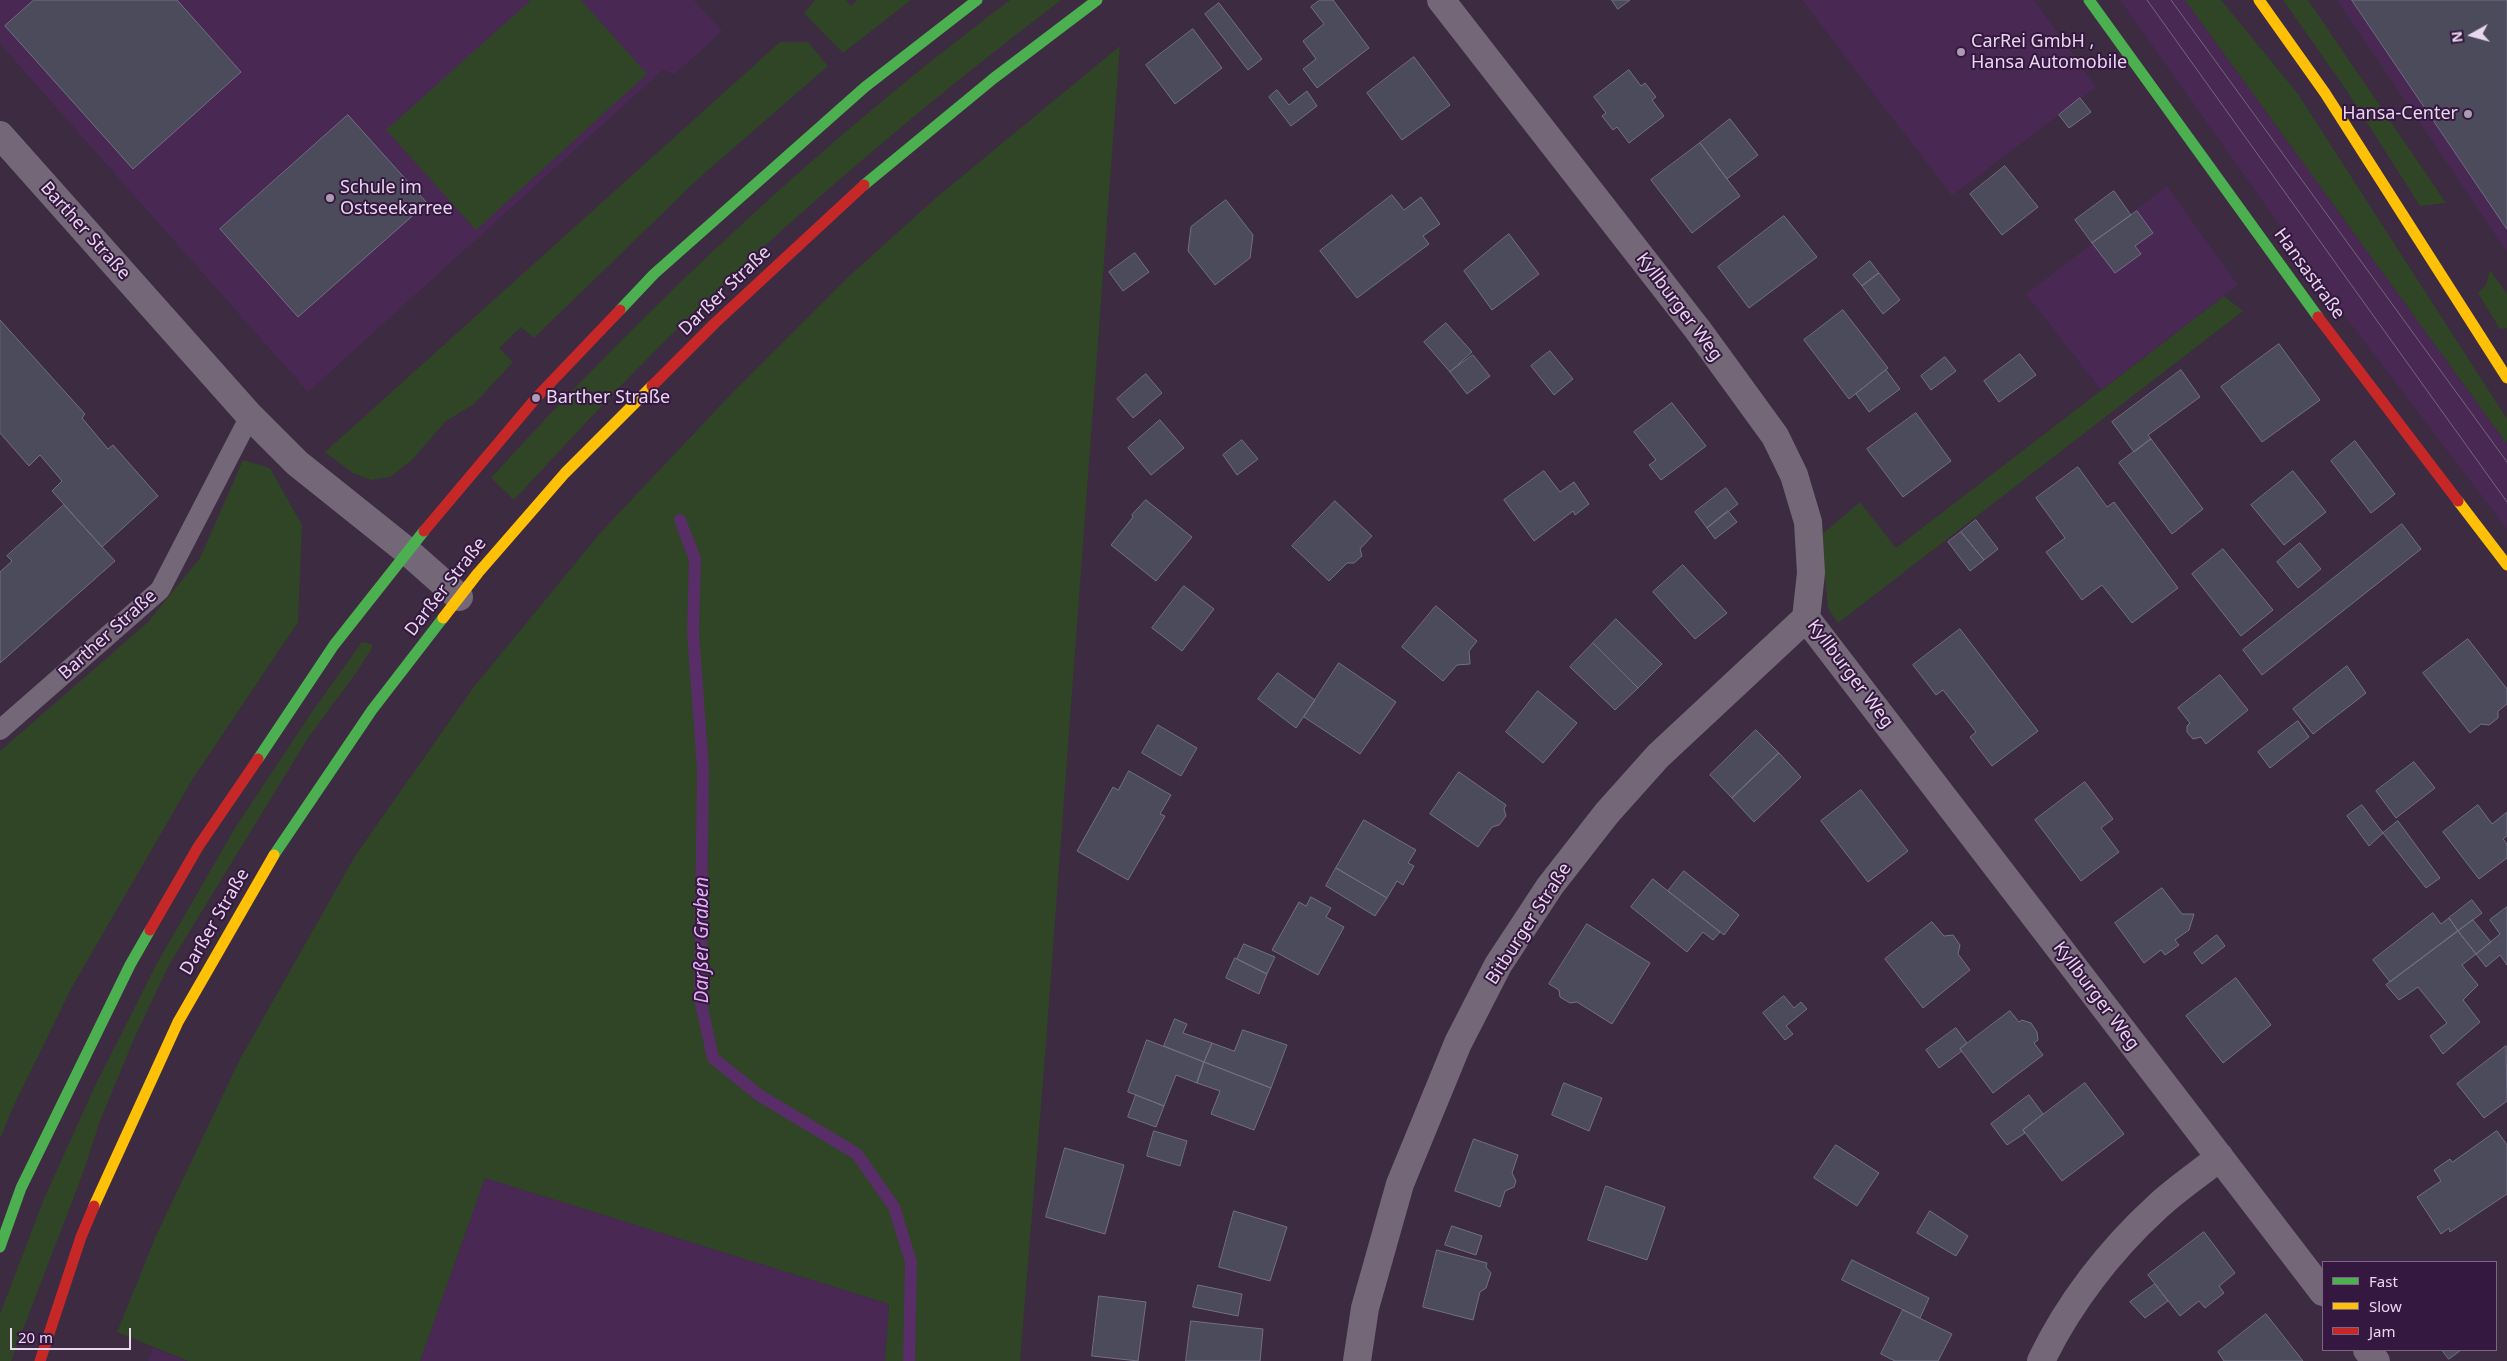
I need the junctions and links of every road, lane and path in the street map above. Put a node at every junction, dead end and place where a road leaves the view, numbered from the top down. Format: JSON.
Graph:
{"nodes":[{"id":1,"x":976,"y":0,"type":"edge"},
{"id":2,"x":1097,"y":0,"type":"edge"},
{"id":3,"x":2089,"y":0,"type":"edge"},
{"id":4,"x":2259,"y":0,"type":"edge"},
{"id":5,"x":1446,"y":6,"type":"edge"},
{"id":6,"x":0,"y":136,"type":"edge"},
{"id":7,"x":2507,"y":378,"type":"edge"},
{"id":8,"x":250,"y":416,"type":"junction"},
{"id":9,"x":407,"y":550,"type":"junction"},
{"id":10,"x":2507,"y":565,"type":"edge"},
{"id":11,"x":459,"y":597,"type":"junction"},
{"id":12,"x":1806,"y":618,"type":"junction"},
{"id":13,"x":0,"y":730,"type":"edge"},
{"id":14,"x":2220,"y":1157,"type":"junction"},
{"id":15,"x":0,"y":1247,"type":"edge"},
{"id":16,"x":2322,"y":1291,"type":"edge"},
{"id":17,"x":2368,"y":1351,"type":"edge"},
{"id":18,"x":40,"y":1361,"type":"edge"},
{"id":19,"x":1357,"y":1361,"type":"edge"},
{"id":20,"x":2040,"y":1361,"type":"edge"},
{"id":21,"x":2376,"y":1361,"type":"edge"}],
"edges":[{"from":1,"to":9,"type":"main road"},
{"from":2,"to":11,"type":"main road","name":"Darßer Straße"},
{"from":3,"to":10,"type":"main road","name":"Hansastraße"},
{"from":4,"to":7,"type":"main road"},
{"from":5,"to":12,"type":"street","name":"Kyllburger Weg"},
{"from":6,"to":8,"type":"street","name":"Barther Straße"},
{"from":8,"to":9,"type":"street","name":"Barther Straße"},
{"from":8,"to":13,"type":"lane","name":"Barther Straße"},
{"from":9,"to":11,"type":"street","name":"Barther Straße"},
{"from":9,"to":15,"type":"main road"},
{"from":11,"to":18,"type":"main road","name":"Darßer Straße"},
{"from":12,"to":14,"type":"street","name":"Kyllburger Weg"},
{"from":12,"to":19,"type":"street","name":"Bitburger Straße"},
{"from":14,"to":16,"type":"street","name":"Kyllburger Weg"},
{"from":14,"to":20,"type":"street"},
{"from":17,"to":21,"type":"street"}]}
